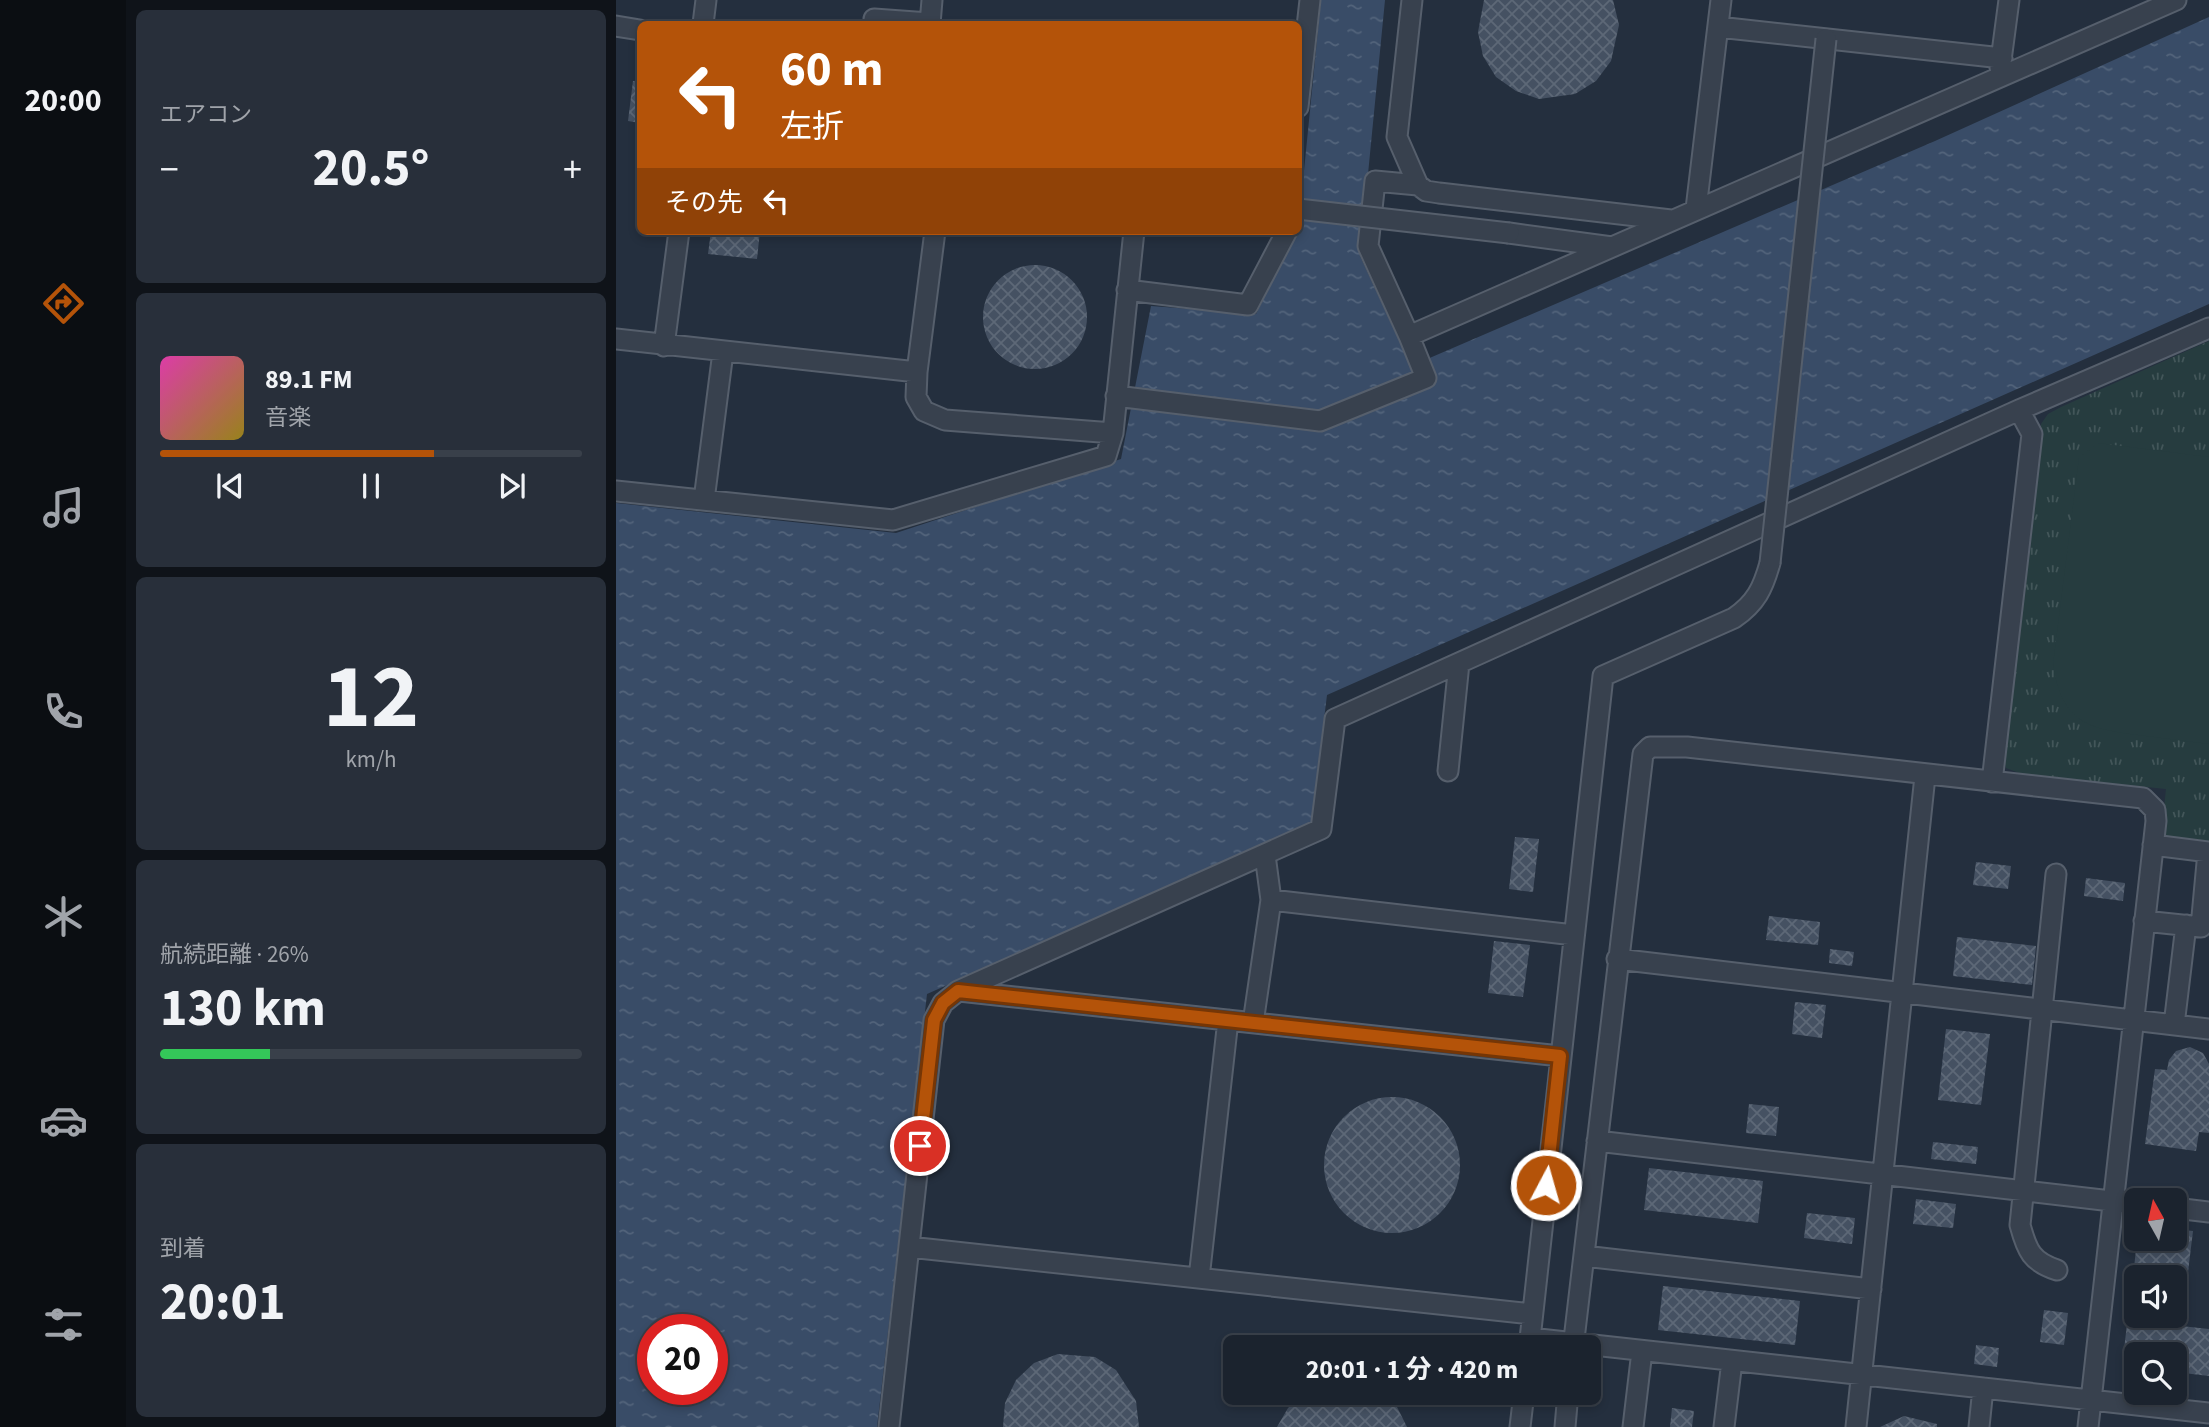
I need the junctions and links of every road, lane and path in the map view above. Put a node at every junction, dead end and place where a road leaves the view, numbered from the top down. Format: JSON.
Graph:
{"nodes":[{"id":1,"x":706,"y":0,"type":"edge"},
{"id":2,"x":932,"y":0,"type":"edge"},
{"id":3,"x":1310,"y":0,"type":"edge"},
{"id":4,"x":1412,"y":0,"type":"edge"},
{"id":5,"x":1720,"y":0,"type":"edge"},
{"id":6,"x":2009,"y":0,"type":"edge"},
{"id":7,"x":2176,"y":0,"type":"edge"},
{"id":8,"x":703,"y":21,"type":"edge"},
{"id":9,"x":874,"y":21,"type":"edge"},
{"id":10,"x":896,"y":21,"type":"edge"},
{"id":11,"x":930,"y":21,"type":"edge"},
{"id":12,"x":616,"y":26,"type":"edge"},
{"id":13,"x":1718,"y":27,"type":"junction"},
{"id":14,"x":637,"y":30,"type":"edge"},
{"id":15,"x":1826,"y":39,"type":"junction"},
{"id":16,"x":2001,"y":66,"type":"junction"},
{"id":17,"x":1302,"y":71,"type":"edge"},
{"id":18,"x":1418,"y":185,"type":"junction"},
{"id":19,"x":1302,"y":209,"type":"edge"},
{"id":20,"x":1696,"y":209,"type":"junction"},
{"id":21,"x":1672,"y":220,"type":"junction"},
{"id":22,"x":678,"y":235,"type":"edge"},
{"id":23,"x":934,"y":235,"type":"edge"},
{"id":24,"x":1134,"y":235,"type":"edge"},
{"id":25,"x":1285,"y":235,"type":"edge"},
{"id":26,"x":1613,"y":247,"type":"junction"},
{"id":27,"x":1127,"y":290,"type":"junction"},
{"id":28,"x":2209,"y":328,"type":"edge"},
{"id":29,"x":1409,"y":336,"type":"junction"},
{"id":30,"x":616,"y":339,"type":"edge"},
{"id":31,"x":664,"y":346,"type":"junction"},
{"id":32,"x":723,"y":352,"type":"junction"},
{"id":33,"x":917,"y":372,"type":"junction"},
{"id":34,"x":1116,"y":397,"type":"junction"},
{"id":35,"x":2019,"y":410,"type":"junction"},
{"id":36,"x":1113,"y":433,"type":"junction"},
{"id":37,"x":616,"y":491,"type":"edge"},
{"id":38,"x":704,"y":500,"type":"junction"},
{"id":39,"x":1459,"y":663,"type":"junction"},
{"id":40,"x":1448,"y":771,"type":"dead end"},
{"id":41,"x":1925,"y":776,"type":"junction"},
{"id":42,"x":1992,"y":782,"type":"junction"},
{"id":43,"x":2153,"y":845,"type":"junction"},
{"id":44,"x":2209,"y":852,"type":"edge"},
{"id":45,"x":1265,"y":855,"type":"junction"},
{"id":46,"x":2056,"y":874,"type":"dead end"},
{"id":47,"x":1271,"y":900,"type":"junction"},
{"id":48,"x":2144,"y":921,"type":"junction"},
{"id":49,"x":2186,"y":925,"type":"junction"},
{"id":50,"x":1574,"y":935,"type":"junction"},
{"id":51,"x":1617,"y":959,"type":"junction"},
{"id":52,"x":958,"y":991,"type":"junction"},
{"id":53,"x":1902,"y":993,"type":"junction"},
{"id":54,"x":2042,"y":1009,"type":"junction"},
{"id":55,"x":1228,"y":1020,"type":"junction"},
{"id":56,"x":2132,"y":1020,"type":"junction"},
{"id":57,"x":1253,"y":1023,"type":"junction"},
{"id":58,"x":2174,"y":1025,"type":"junction"},
{"id":59,"x":2209,"y":1029,"type":"edge"},
{"id":60,"x":1560,"y":1056,"type":"junction"},
{"id":61,"x":1597,"y":1141,"type":"junction"},
{"id":62,"x":1882,"y":1175,"type":"junction"},
{"id":63,"x":2024,"y":1189,"type":"junction"},
{"id":64,"x":2112,"y":1201,"type":"junction"},
{"id":65,"x":2124,"y":1202,"type":"edge"},
{"id":66,"x":2188,"y":1210,"type":"edge"},
{"id":67,"x":2209,"y":1212,"type":"edge"},
{"id":68,"x":909,"y":1247,"type":"junction"},
{"id":69,"x":1584,"y":1256,"type":"junction"},
{"id":70,"x":2057,"y":1270,"type":"dead end"},
{"id":71,"x":1199,"y":1278,"type":"junction"},
{"id":72,"x":1871,"y":1289,"type":"junction"},
{"id":73,"x":1532,"y":1314,"type":"junction"},
{"id":74,"x":1530,"y":1335,"type":"edge"},
{"id":75,"x":1575,"y":1335,"type":"edge"},
{"id":76,"x":1601,"y":1347,"type":"edge"},
{"id":77,"x":1642,"y":1351,"type":"junction"},
{"id":78,"x":1732,"y":1361,"type":"junction"},
{"id":79,"x":1862,"y":1374,"type":"junction"},
{"id":80,"x":1983,"y":1388,"type":"junction"},
{"id":81,"x":2090,"y":1400,"type":"junction"},
{"id":82,"x":1523,"y":1405,"type":"edge"},
{"id":83,"x":1567,"y":1405,"type":"edge"},
{"id":84,"x":2209,"y":1413,"type":"edge"},
{"id":85,"x":889,"y":1427,"type":"edge"},
{"id":86,"x":1520,"y":1427,"type":"edge"},
{"id":87,"x":1565,"y":1427,"type":"edge"},
{"id":88,"x":1633,"y":1427,"type":"edge"},
{"id":89,"x":1724,"y":1427,"type":"edge"},
{"id":90,"x":1856,"y":1427,"type":"edge"},
{"id":91,"x":1979,"y":1427,"type":"edge"},
{"id":92,"x":2088,"y":1427,"type":"edge"}],
"edges":[{"from":1,"to":8,"type":"street"},
{"from":2,"to":11,"type":"street"},
{"from":3,"to":17,"type":"street"},
{"from":4,"to":18,"type":"street"},
{"from":5,"to":13,"type":"street"},
{"from":6,"to":16,"type":"street"},
{"from":7,"to":16,"type":"street"},
{"from":9,"to":10,"type":"street"},
{"from":12,"to":14,"type":"street"},
{"from":13,"to":15,"type":"street"},
{"from":13,"to":20,"type":"street"},
{"from":15,"to":16,"type":"street"},
{"from":15,"to":50,"type":"street","bridge":true},
{"from":16,"to":20,"type":"street"},
{"from":18,"to":21,"type":"street"},
{"from":18,"to":29,"type":"street"},
{"from":19,"to":26,"type":"street","bridge":true},
{"from":20,"to":21,"type":"street"},
{"from":21,"to":26,"type":"street"},
{"from":22,"to":31,"type":"street"},
{"from":23,"to":33,"type":"street"},
{"from":24,"to":27,"type":"street"},
{"from":25,"to":27,"type":"street"},
{"from":26,"to":29,"type":"street"},
{"from":27,"to":34,"type":"street"},
{"from":28,"to":35,"type":"street"},
{"from":29,"to":34,"type":"street"},
{"from":30,"to":31,"type":"street"},
{"from":31,"to":32,"type":"street"},
{"from":32,"to":33,"type":"street"},
{"from":32,"to":38,"type":"street"},
{"from":33,"to":36,"type":"street"},
{"from":34,"to":36,"type":"street"},
{"from":35,"to":39,"type":"street"},
{"from":35,"to":42,"type":"street"},
{"from":36,"to":38,"type":"street"},
{"from":37,"to":38,"type":"street"},
{"from":39,"to":40,"type":"street"},
{"from":39,"to":45,"type":"street"},
{"from":41,"to":42,"type":"street"},
{"from":41,"to":51,"type":"street"},
{"from":41,"to":53,"type":"street"},
{"from":42,"to":43,"type":"street"},
{"from":43,"to":44,"type":"street"},
{"from":43,"to":48,"type":"street"},
{"from":44,"to":49,"type":"street"},
{"from":45,"to":47,"type":"street"},
{"from":45,"to":52,"type":"street"},
{"from":46,"to":54,"type":"street"},
{"from":47,"to":50,"type":"street"},
{"from":47,"to":57,"type":"street"},
{"from":48,"to":49,"type":"street"},
{"from":48,"to":56,"type":"street"},
{"from":49,"to":58,"type":"street"},
{"from":50,"to":60,"type":"street"},
{"from":51,"to":53,"type":"street"},
{"from":51,"to":61,"type":"street"},
{"from":52,"to":55,"type":"street"},
{"from":52,"to":68,"type":"street"},
{"from":53,"to":54,"type":"street"},
{"from":53,"to":62,"type":"street"},
{"from":54,"to":56,"type":"street"},
{"from":54,"to":63,"type":"street"},
{"from":55,"to":57,"type":"street"},
{"from":55,"to":71,"type":"street"},
{"from":56,"to":58,"type":"street"},
{"from":56,"to":64,"type":"street"},
{"from":57,"to":60,"type":"street"},
{"from":58,"to":59,"type":"street"},
{"from":60,"to":73,"type":"street"},
{"from":61,"to":62,"type":"street"},
{"from":61,"to":69,"type":"street"},
{"from":62,"to":63,"type":"street"},
{"from":62,"to":72,"type":"street"},
{"from":63,"to":64,"type":"street"},
{"from":63,"to":70,"type":"street"},
{"from":64,"to":65,"type":"street"},
{"from":64,"to":81,"type":"street"},
{"from":66,"to":67,"type":"street"},
{"from":68,"to":71,"type":"street"},
{"from":68,"to":85,"type":"street"},
{"from":69,"to":72,"type":"street"},
{"from":69,"to":75,"type":"street"},
{"from":71,"to":73,"type":"street"},
{"from":72,"to":79,"type":"street"},
{"from":73,"to":74,"type":"street"},
{"from":76,"to":77,"type":"street"},
{"from":77,"to":78,"type":"street"},
{"from":77,"to":88,"type":"street"},
{"from":78,"to":79,"type":"street"},
{"from":78,"to":89,"type":"street"},
{"from":79,"to":80,"type":"street"},
{"from":79,"to":90,"type":"street"},
{"from":80,"to":81,"type":"street"},
{"from":80,"to":91,"type":"street"},
{"from":81,"to":84,"type":"street"},
{"from":81,"to":92,"type":"street"},
{"from":82,"to":86,"type":"street"},
{"from":83,"to":87,"type":"street"}]}
